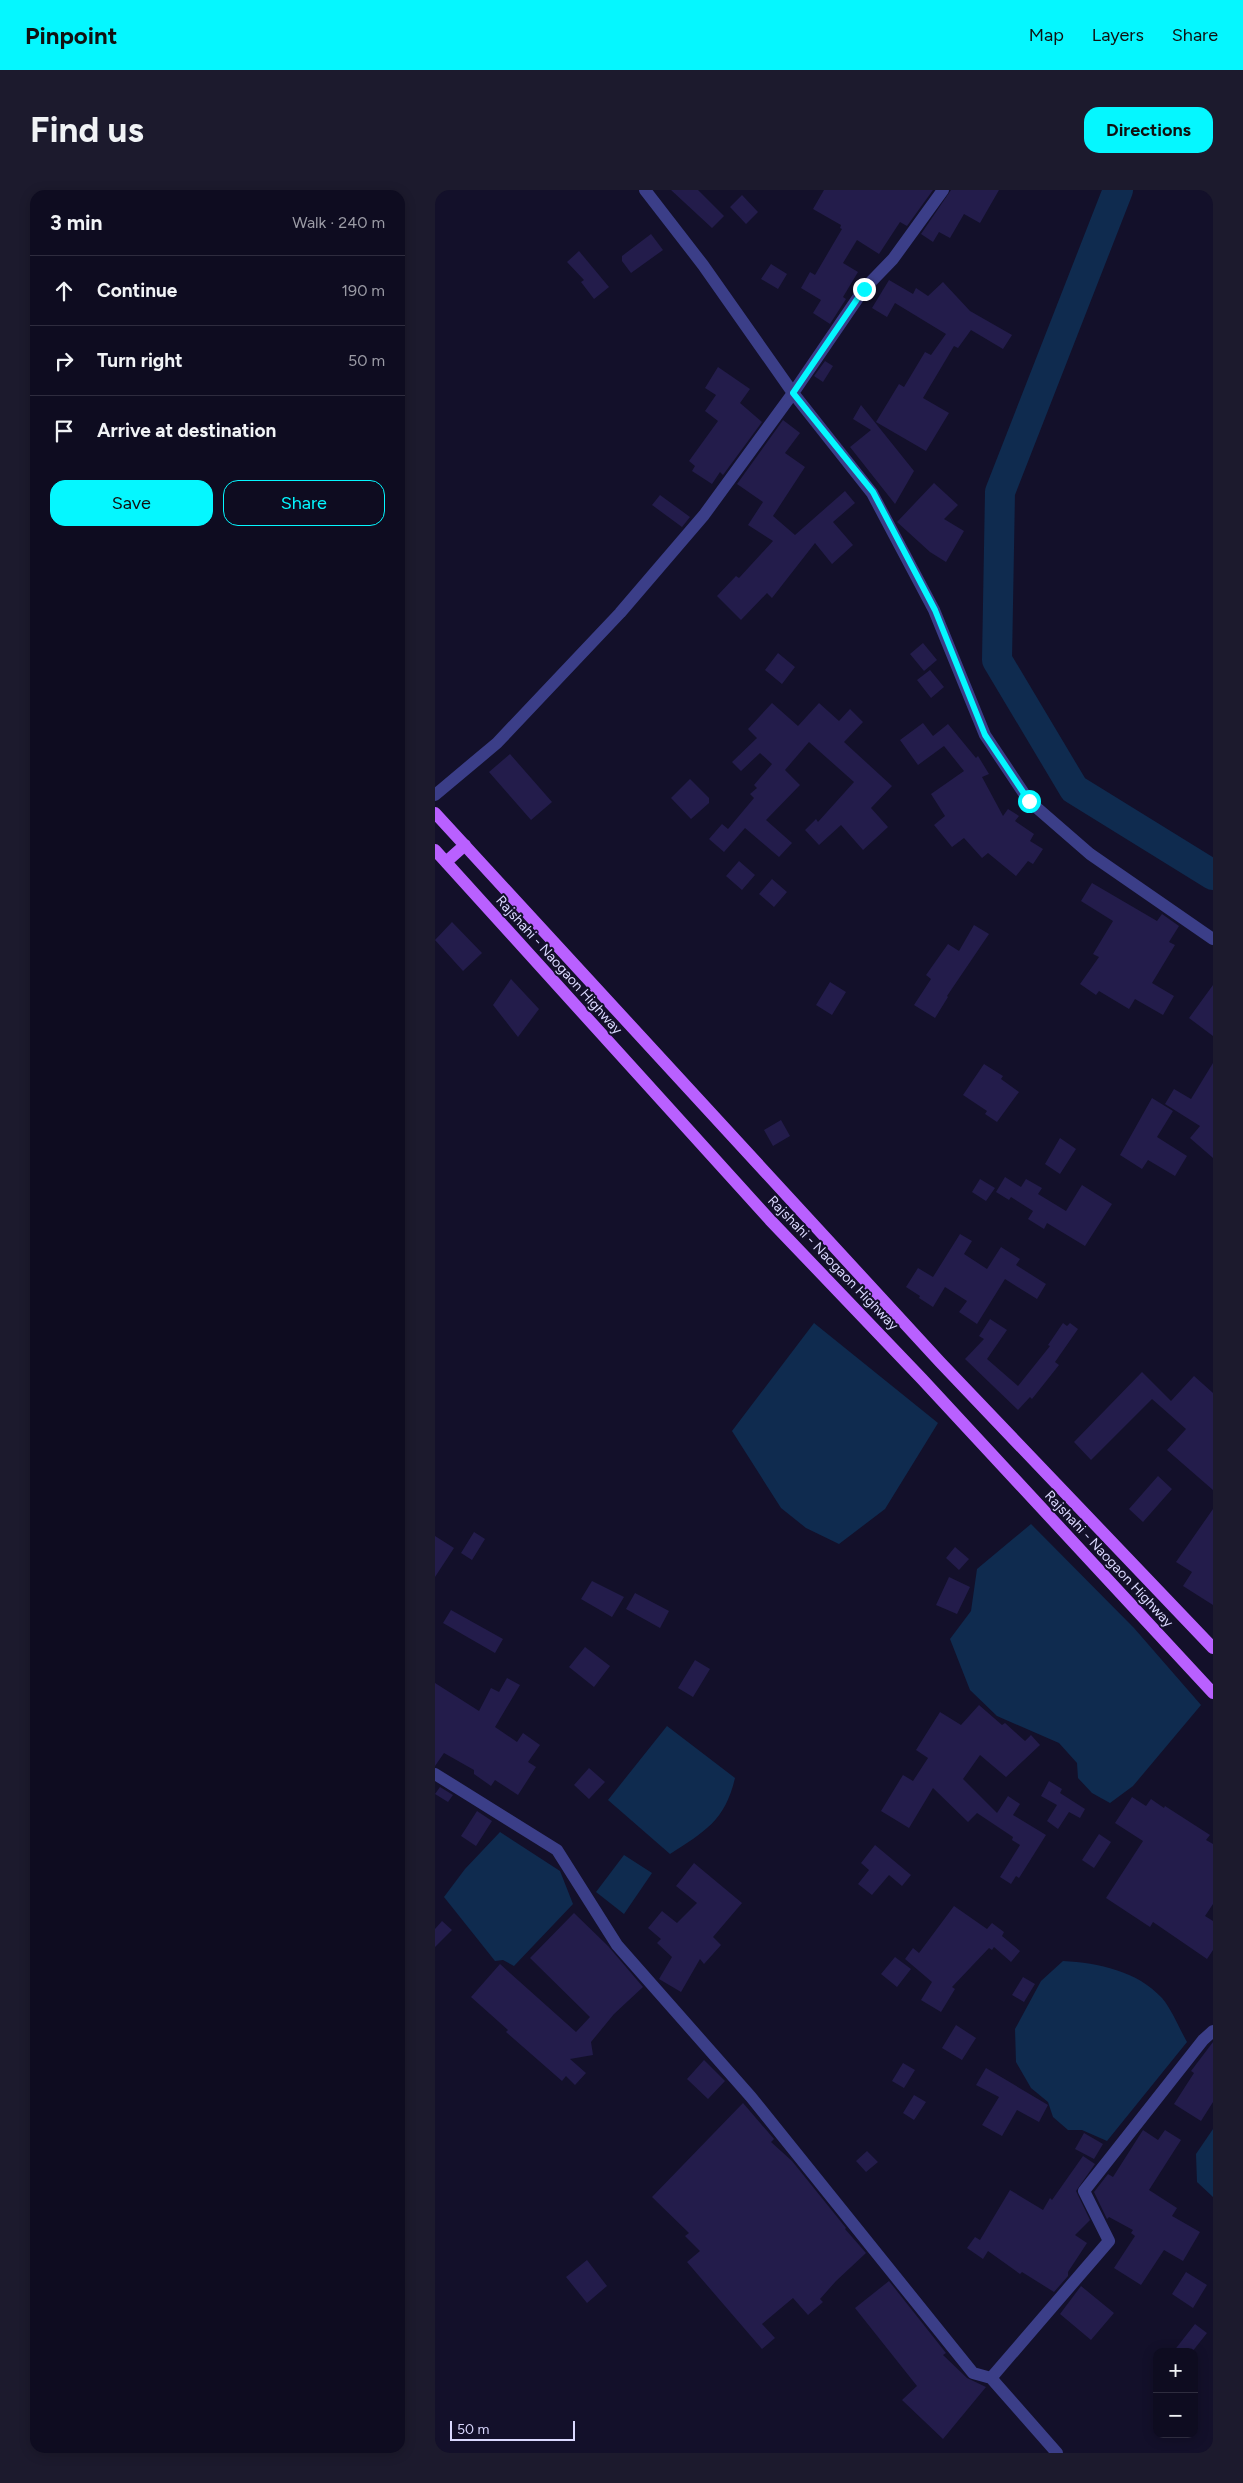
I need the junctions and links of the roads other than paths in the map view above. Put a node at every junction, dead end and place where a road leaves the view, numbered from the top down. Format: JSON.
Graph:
{"nodes":[{"id":1,"x":645,"y":190,"type":"edge"},
{"id":2,"x":943,"y":190,"type":"edge"},
{"id":3,"x":793,"y":393,"type":"junction"},
{"id":4,"x":435,"y":795,"type":"edge"},
{"id":5,"x":435,"y":813,"type":"edge"},
{"id":6,"x":465,"y":845,"type":"junction"},
{"id":7,"x":435,"y":850,"type":"edge"},
{"id":8,"x":446,"y":862,"type":"junction"},
{"id":9,"x":1213,"y":939,"type":"edge"},
{"id":10,"x":1213,"y":1648,"type":"edge"},
{"id":11,"x":1213,"y":1693,"type":"edge"},
{"id":12,"x":435,"y":1774,"type":"edge"},
{"id":13,"x":1213,"y":2031,"type":"edge"},
{"id":14,"x":991,"y":2378,"type":"junction"},
{"id":15,"x":1057,"y":2453,"type":"edge"}],
"edges":[{"from":1,"to":3,"type":"street"},
{"from":2,"to":3,"type":"street"},
{"from":3,"to":4,"type":"street"},
{"from":3,"to":9,"type":"street"},
{"from":5,"to":6,"type":"main road","name":"Rajshahi - Naogaon Highway"},
{"from":6,"to":8,"type":"main road"},
{"from":6,"to":10,"type":"main road","name":"Rajshahi - Naogaon Highway"},
{"from":7,"to":8,"type":"main road","name":"Rajshahi - Naogaon Highway"},
{"from":8,"to":11,"type":"main road","name":"Rajshahi - Naogaon Highway"},
{"from":12,"to":14,"type":"street"},
{"from":13,"to":14,"type":"street"},
{"from":14,"to":15,"type":"street"}]}
